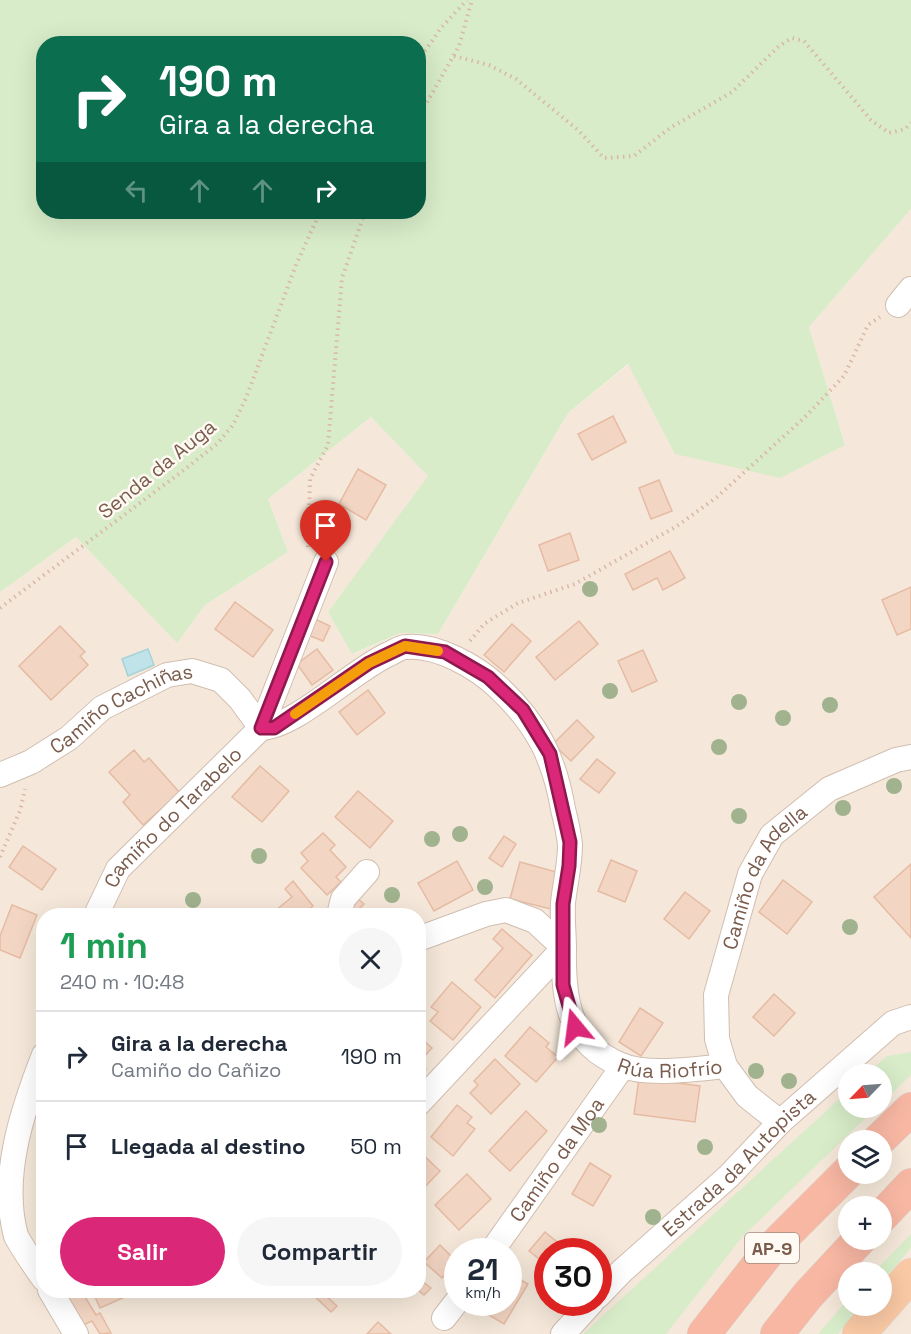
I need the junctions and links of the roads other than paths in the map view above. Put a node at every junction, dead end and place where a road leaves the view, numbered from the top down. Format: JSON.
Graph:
{"nodes":[{"id":1,"x":317,"y":560,"type":"road end"},
{"id":2,"x":261,"y":728,"type":"junction"},
{"id":3,"x":911,"y":757,"type":"edge"},
{"id":4,"x":0,"y":775,"type":"edge"},
{"id":5,"x":367,"y":872,"type":"dead end"},
{"id":6,"x":99,"y":908,"type":"edge"},
{"id":7,"x":340,"y":908,"type":"edge"},
{"id":8,"x":426,"y":936,"type":"edge"},
{"id":9,"x":564,"y":948,"type":"junction"},
{"id":10,"x":911,"y":1017,"type":"edge"},
{"id":11,"x":623,"y":1066,"type":"junction"},
{"id":12,"x":725,"y":1066,"type":"junction"},
{"id":13,"x":36,"y":1075,"type":"edge"},
{"id":14,"x":426,"y":1095,"type":"edge"},
{"id":15,"x":911,"y":1109,"type":"edge"},
{"id":16,"x":780,"y":1122,"type":"junction"},
{"id":17,"x":889,"y":1130,"type":"edge"},
{"id":18,"x":838,"y":1182,"type":"edge"},
{"id":19,"x":911,"y":1185,"type":"edge"},
{"id":20,"x":892,"y":1205,"type":"edge"},
{"id":21,"x":501,"y":1238,"type":"edge"},
{"id":22,"x":850,"y":1250,"type":"edge"},
{"id":23,"x":36,"y":1267,"type":"edge"},
{"id":24,"x":911,"y":1275,"type":"edge"},
{"id":25,"x":612,"y":1282,"type":"edge"},
{"id":26,"x":55,"y":1298,"type":"edge"},
{"id":27,"x":579,"y":1316,"type":"edge"},
{"id":28,"x":76,"y":1334,"type":"edge"},
{"id":29,"x":563,"y":1334,"type":"edge"},
{"id":30,"x":704,"y":1334,"type":"edge"},
{"id":31,"x":777,"y":1334,"type":"edge"},
{"id":32,"x":859,"y":1334,"type":"edge"}],
"edges":[{"from":1,"to":2,"type":"street"},
{"from":2,"to":4,"type":"street","name":"Camiño Cachiñas"},
{"from":2,"to":6,"type":"street","name":"Camiño do Tarabelo"},
{"from":2,"to":9,"type":"street","name":"Rúa Riofrío"},
{"from":3,"to":12,"type":"street","name":"Camiño da Adella"},
{"from":5,"to":7,"type":"street"},
{"from":8,"to":9,"type":"street"},
{"from":9,"to":11,"type":"street","name":"Rúa Riofrío"},
{"from":9,"to":14,"type":"street"},
{"from":10,"to":16,"type":"street","name":"Estrada da Autopista"},
{"from":11,"to":12,"type":"street","name":"Rúa Riofrío"},
{"from":11,"to":21,"type":"street","name":"Camiño da Moa"},
{"from":12,"to":16,"type":"street","name":"Rúa Riofrío"},
{"from":13,"to":23,"type":"street"},
{"from":15,"to":17,"type":"highway"},
{"from":16,"to":25,"type":"street","name":"Estrada da Autopista"},
{"from":18,"to":30,"type":"highway","number":"AP-9"},
{"from":19,"to":20,"type":"highway"},
{"from":22,"to":31,"type":"highway","number":"AP-9"},
{"from":24,"to":32,"type":"highway"},
{"from":26,"to":28,"type":"street"},
{"from":27,"to":29,"type":"street"}]}
